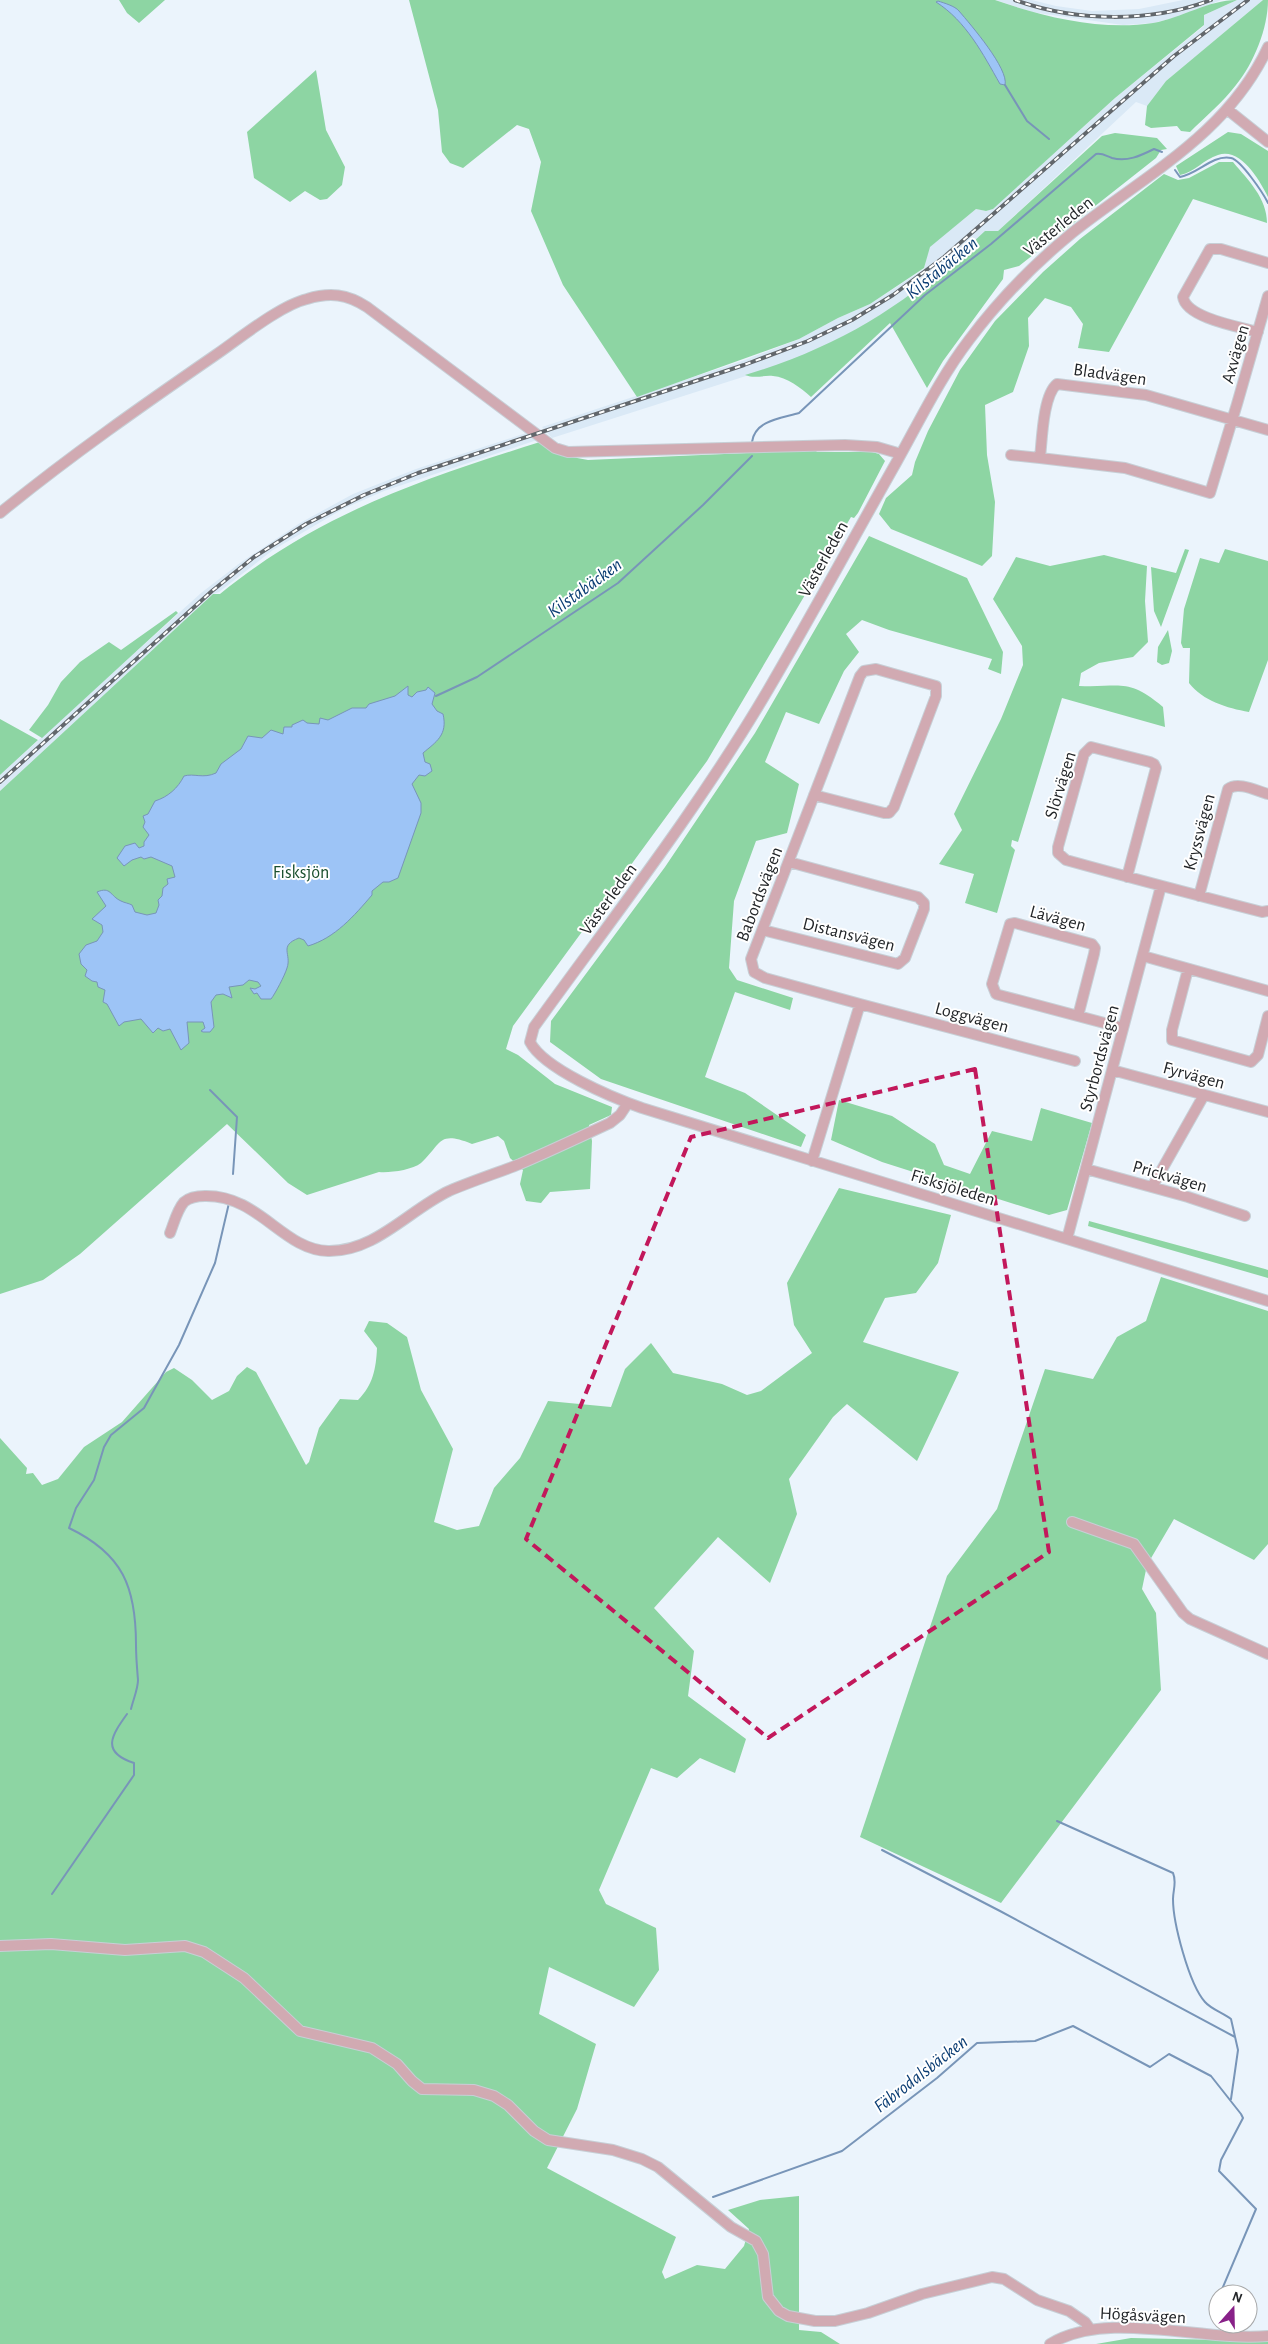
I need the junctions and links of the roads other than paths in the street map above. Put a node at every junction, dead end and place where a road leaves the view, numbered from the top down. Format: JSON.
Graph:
{"nodes":[{"id":1,"x":1268,"y":48,"type":"edge"},
{"id":2,"x":1228,"y":110,"type":"junction"},
{"id":3,"x":1268,"y":142,"type":"edge"},
{"id":4,"x":1268,"y":263,"type":"edge"},
{"id":5,"x":1268,"y":296,"type":"edge"},
{"id":6,"x":1258,"y":332,"type":"junction"},
{"id":7,"x":1232,"y":420,"type":"junction"},
{"id":8,"x":1268,"y":430,"type":"edge"},
{"id":9,"x":901,"y":454,"type":"junction"},
{"id":10,"x":1011,"y":455,"type":"dead end"},
{"id":11,"x":1040,"y":458,"type":"junction"},
{"id":12,"x":0,"y":513,"type":"edge"},
{"id":13,"x":1268,"y":794,"type":"edge"},
{"id":14,"x":814,"y":795,"type":"junction"},
{"id":15,"x":789,"y":862,"type":"junction"},
{"id":16,"x":1127,"y":877,"type":"junction"},
{"id":17,"x":1161,"y":886,"type":"junction"},
{"id":18,"x":1199,"y":896,"type":"junction"},
{"id":19,"x":1268,"y":911,"type":"edge"},
{"id":20,"x":763,"y":930,"type":"junction"},
{"id":21,"x":1143,"y":956,"type":"junction"},
{"id":22,"x":1188,"y":969,"type":"junction"},
{"id":23,"x":1268,"y":991,"type":"edge"},
{"id":24,"x":860,"y":1004,"type":"junction"},
{"id":25,"x":1078,"y":1016,"type":"junction"},
{"id":26,"x":1268,"y":1016,"type":"edge"},
{"id":27,"x":1124,"y":1028,"type":"junction"},
{"id":28,"x":1075,"y":1061,"type":"dead end"},
{"id":29,"x":1112,"y":1070,"type":"junction"},
{"id":30,"x":1204,"y":1095,"type":"junction"},
{"id":31,"x":628,"y":1103,"type":"junction"},
{"id":32,"x":1268,"y":1112,"type":"edge"},
{"id":33,"x":812,"y":1160,"type":"junction"},
{"id":34,"x":1086,"y":1170,"type":"junction"},
{"id":35,"x":1152,"y":1187,"type":"junction"},
{"id":36,"x":1244,"y":1216,"type":"dead end"},
{"id":37,"x":170,"y":1233,"type":"dead end"},
{"id":38,"x":1067,"y":1239,"type":"junction"},
{"id":39,"x":1268,"y":1301,"type":"edge"},
{"id":40,"x":1072,"y":1522,"type":"dead end"},
{"id":41,"x":1268,"y":1654,"type":"edge"},
{"id":42,"x":0,"y":1946,"type":"edge"},
{"id":43,"x":1090,"y":2329,"type":"junction"},
{"id":44,"x":1268,"y":2336,"type":"edge"},
{"id":45,"x":1050,"y":2344,"type":"edge"}],
"edges":[{"from":1,"to":2,"type":"street","name":"Västerleden"},
{"from":2,"to":3,"type":"street"},
{"from":2,"to":9,"type":"street","name":"Västerleden"},
{"from":4,"to":6,"type":"street"},
{"from":5,"to":6,"type":"street","name":"Axvägen"},
{"from":6,"to":7,"type":"street","name":"Axvägen"},
{"from":7,"to":8,"type":"street"},
{"from":7,"to":11,"type":"street","name":"Axvägen"},
{"from":7,"to":11,"type":"street","name":"Bladvägen"},
{"from":9,"to":12,"type":"street"},
{"from":9,"to":31,"type":"street","name":"Västerleden"},
{"from":10,"to":11,"type":"street"},
{"from":13,"to":18,"type":"street","name":"Kryssvägen"},
{"from":14,"to":14,"type":"street","name":"Babordsvägen"},
{"from":14,"to":15,"type":"street","name":"Babordsvägen"},
{"from":15,"to":20,"type":"street","name":"Babordsvägen"},
{"from":15,"to":20,"type":"street","name":"Distansvägen"},
{"from":16,"to":16,"type":"street","name":"Slörvägen"},
{"from":16,"to":17,"type":"street","name":"Slörvägen"},
{"from":17,"to":18,"type":"street","name":"Kryssvägen"},
{"from":17,"to":21,"type":"street","name":"Styrbordsvägen"},
{"from":18,"to":19,"type":"street","name":"Kryssvägen"},
{"from":20,"to":24,"type":"street","name":"Babordsvägen"},
{"from":21,"to":22,"type":"street"},
{"from":21,"to":27,"type":"street","name":"Styrbordsvägen"},
{"from":22,"to":23,"type":"street"},
{"from":22,"to":26,"type":"street"},
{"from":24,"to":28,"type":"street","name":"Loggvägen"},
{"from":24,"to":33,"type":"street"},
{"from":25,"to":25,"type":"street","name":"Lävägen"},
{"from":25,"to":27,"type":"street","name":"Lävägen"},
{"from":27,"to":29,"type":"street","name":"Styrbordsvägen"},
{"from":29,"to":30,"type":"street","name":"Fyrvägen"},
{"from":29,"to":34,"type":"street","name":"Styrbordsvägen"},
{"from":30,"to":32,"type":"street","name":"Fyrvägen"},
{"from":30,"to":35,"type":"street"},
{"from":31,"to":33,"type":"street","name":"Fisksjöleden"},
{"from":31,"to":37,"type":"street"},
{"from":33,"to":38,"type":"street","name":"Fisksjöleden"},
{"from":34,"to":35,"type":"street","name":"Prickvägen"},
{"from":34,"to":38,"type":"street","name":"Styrbordsvägen"},
{"from":35,"to":36,"type":"street","name":"Prickvägen"},
{"from":38,"to":39,"type":"street","name":"Fisksjöleden"},
{"from":40,"to":41,"type":"street"},
{"from":42,"to":43,"type":"street"},
{"from":43,"to":44,"type":"street","name":"Högåsvägen"},
{"from":43,"to":45,"type":"street","name":"Högåsvägen"}]}
